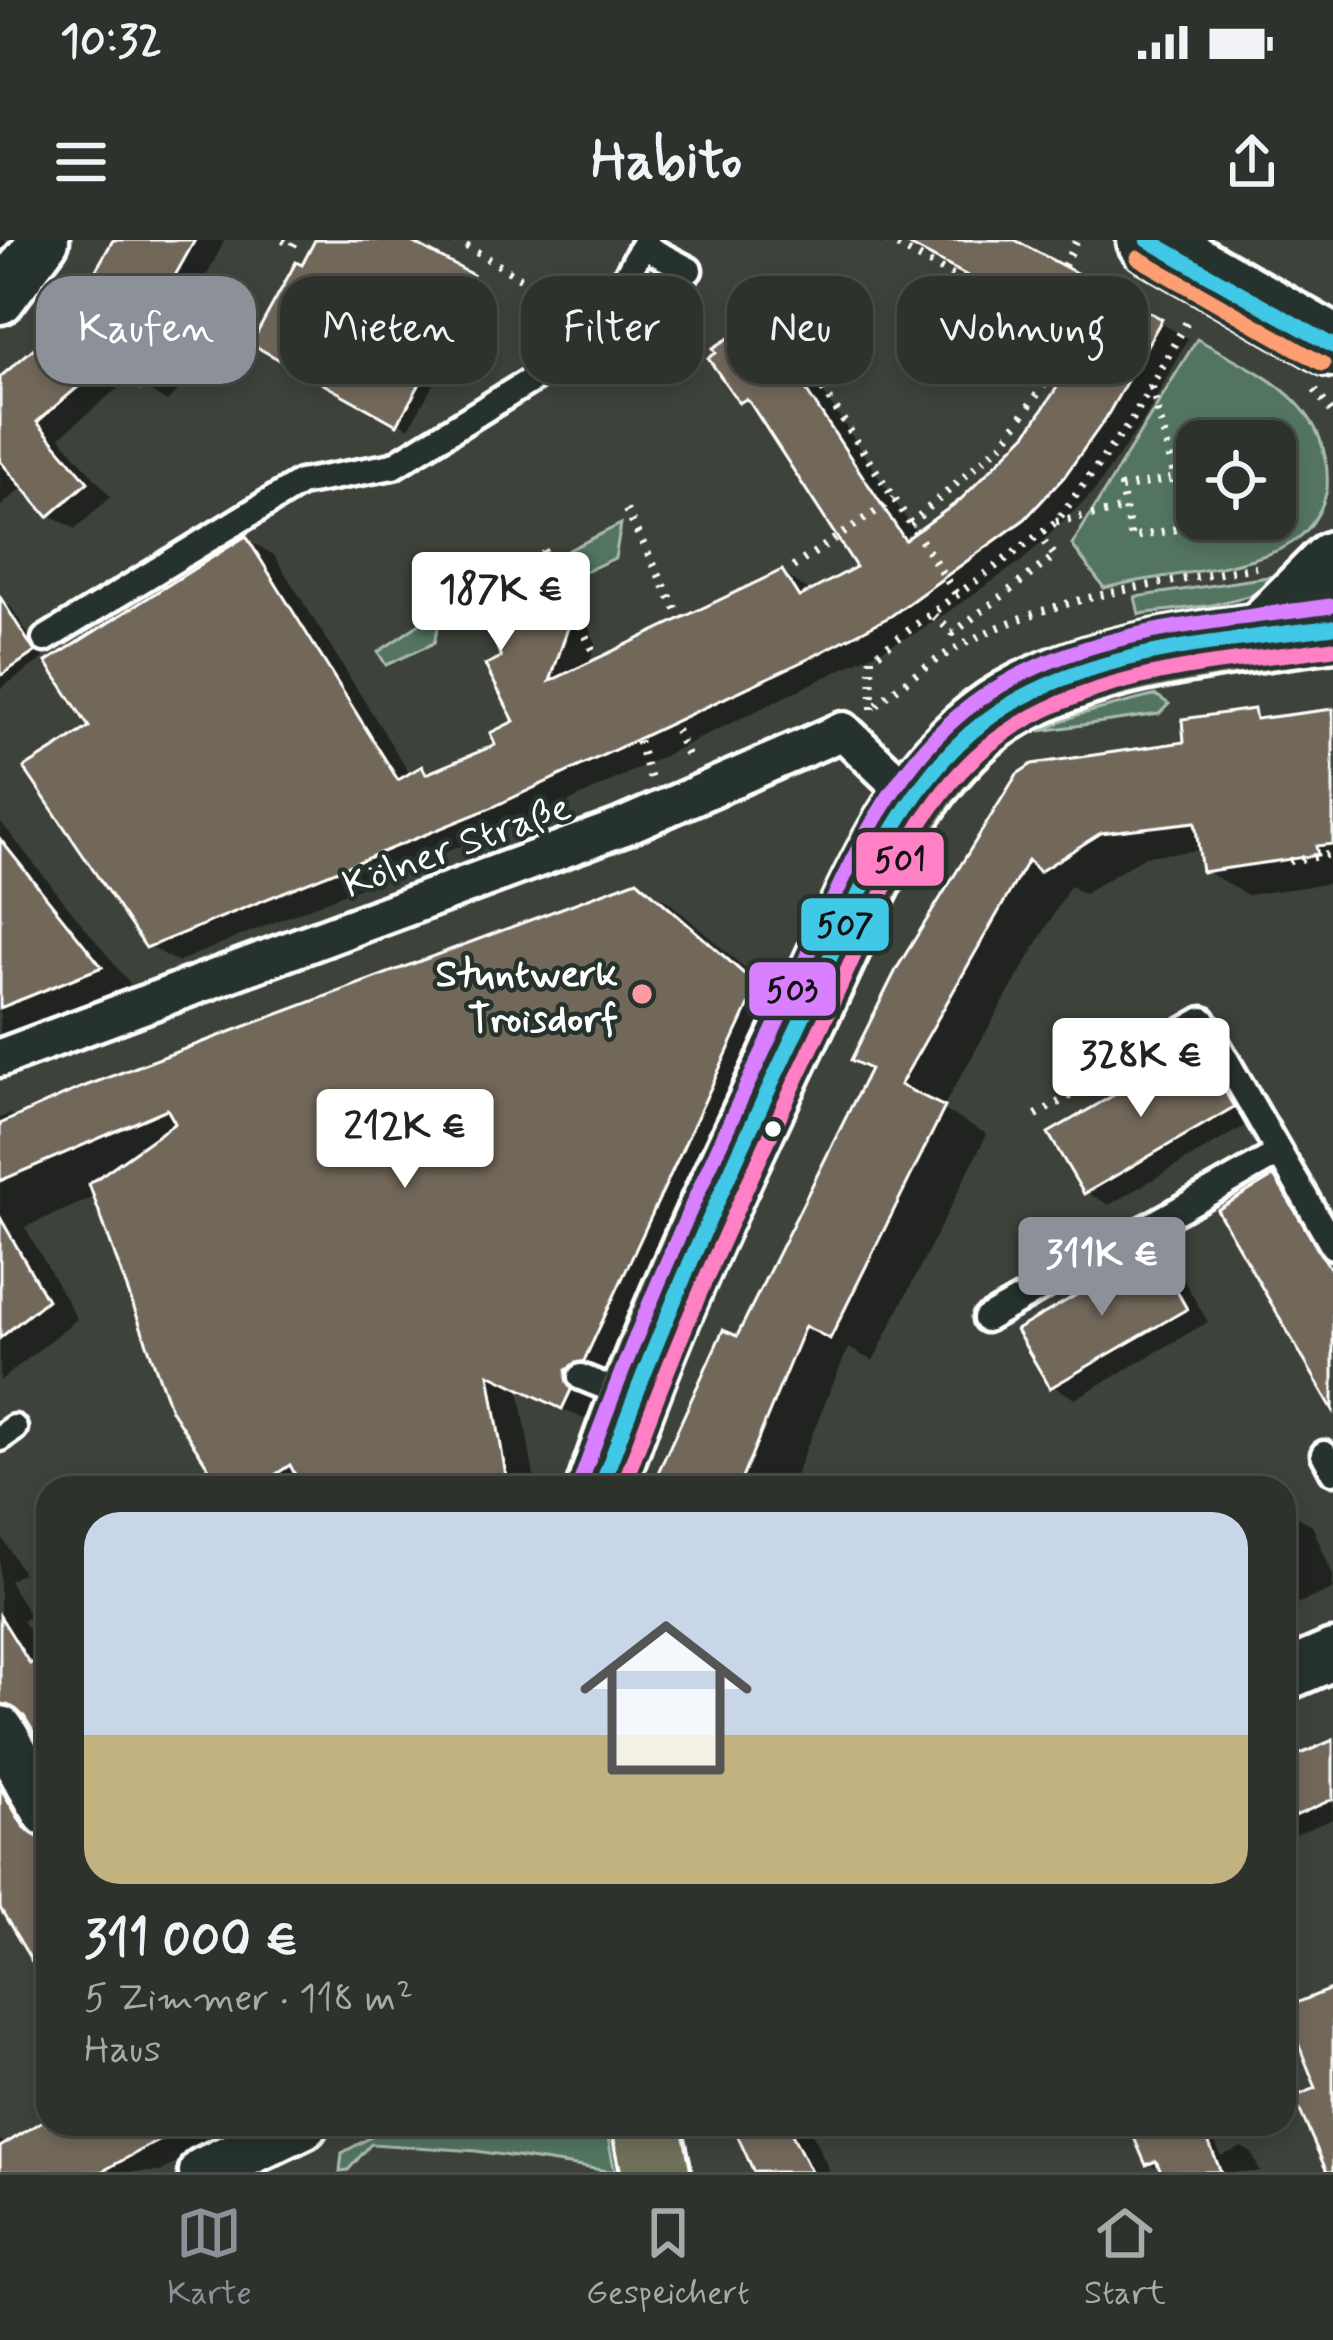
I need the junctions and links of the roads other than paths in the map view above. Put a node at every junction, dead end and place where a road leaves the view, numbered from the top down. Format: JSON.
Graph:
{"nodes":[{"id":1,"x":44,"y":240,"type":"edge"},
{"id":2,"x":1148,"y":240,"type":"edge"},
{"id":3,"x":644,"y":243,"type":"edge"},
{"id":4,"x":689,"y":270,"type":"dead end"},
{"id":5,"x":0,"y":298,"type":"edge"},
{"id":6,"x":1333,"y":346,"type":"edge"},
{"id":7,"x":1333,"y":562,"type":"edge"},
{"id":8,"x":1333,"y":627,"type":"edge"},
{"id":9,"x":45,"y":639,"type":"dead end"},
{"id":10,"x":1256,"y":639,"type":"junction"},
{"id":11,"x":915,"y":800,"type":"junction"},
{"id":12,"x":1142,"y":1055,"type":"road end"},
{"id":13,"x":0,"y":1058,"type":"edge"},
{"id":14,"x":1279,"y":1153,"type":"junction"},
{"id":15,"x":1333,"y":1246,"type":"edge"},
{"id":16,"x":986,"y":1319,"type":"dead end"},
{"id":17,"x":602,"y":1476,"type":"edge"},
{"id":18,"x":1333,"y":1655,"type":"edge"},
{"id":19,"x":1296,"y":1671,"type":"edge"},
{"id":20,"x":0,"y":1731,"type":"edge"},
{"id":21,"x":36,"y":1792,"type":"edge"},
{"id":22,"x":275,"y":2136,"type":"edge"},
{"id":23,"x":648,"y":2136,"type":"edge"},
{"id":24,"x":228,"y":2156,"type":"edge"},
{"id":25,"x":656,"y":2172,"type":"edge"}],
"edges":[{"from":1,"to":5,"type":"street"},
{"from":2,"to":6,"type":"street"},
{"from":3,"to":4,"type":"lane"},
{"from":3,"to":9,"type":"lane"},
{"from":7,"to":10,"type":"street"},
{"from":8,"to":10,"type":"main road"},
{"from":10,"to":11,"type":"main road"},
{"from":11,"to":13,"type":"street","name":"Kölner Straße"},
{"from":11,"to":17,"type":"main road"},
{"from":12,"to":14,"type":"lane"},
{"from":14,"to":15,"type":"lane"},
{"from":14,"to":16,"type":"lane"},
{"from":18,"to":19,"type":"street"},
{"from":20,"to":21,"type":"street"},
{"from":22,"to":24,"type":"street"},
{"from":23,"to":25,"type":"main road"}]}
